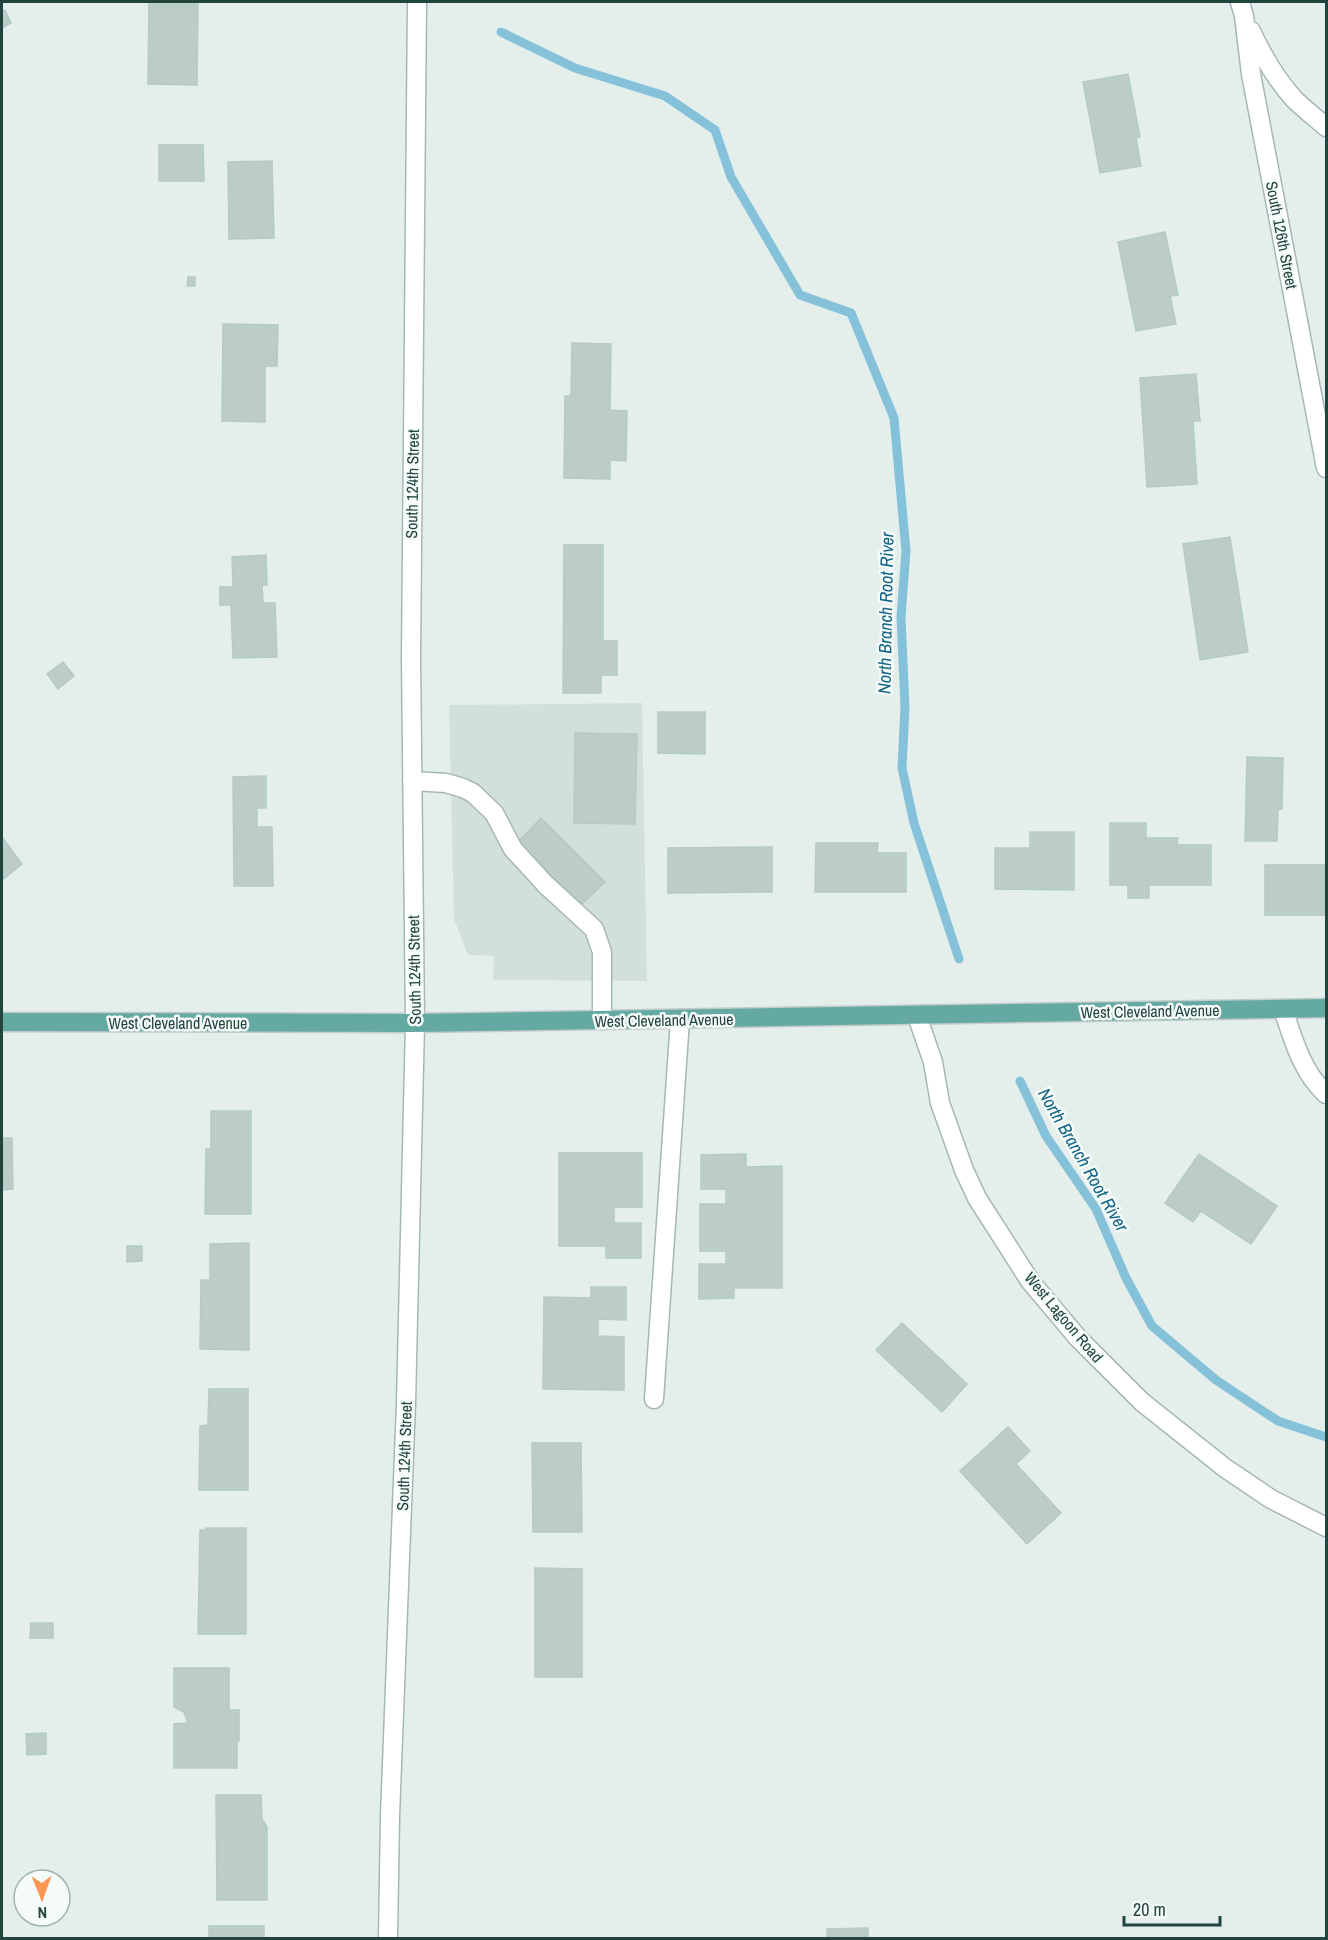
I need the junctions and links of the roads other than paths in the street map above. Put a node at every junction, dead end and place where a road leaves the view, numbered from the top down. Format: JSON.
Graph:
{"nodes":[{"id":1,"x":417,"y":2,"type":"edge"},
{"id":2,"x":1242,"y":9,"type":"edge"},
{"id":3,"x":1326,"y":127,"type":"edge"},
{"id":4,"x":1326,"y":468,"type":"edge"},
{"id":5,"x":412,"y":781,"type":"junction"},
{"id":6,"x":1326,"y":1008,"type":"edge"},
{"id":7,"x":1283,"y":1009,"type":"junction"},
{"id":8,"x":917,"y":1016,"type":"junction"},
{"id":9,"x":602,"y":1020,"type":"junction"},
{"id":10,"x":680,"y":1020,"type":"junction"},
{"id":11,"x":2,"y":1022,"type":"edge"},
{"id":12,"x":415,"y":1023,"type":"junction"},
{"id":13,"x":1326,"y":1094,"type":"edge"},
{"id":14,"x":654,"y":1399,"type":"dead end"},
{"id":15,"x":1326,"y":1527,"type":"edge"},
{"id":16,"x":388,"y":1938,"type":"edge"}],
"edges":[{"from":1,"to":5,"type":"street","name":"South 124th Street"},
{"from":2,"to":3,"type":"street"},
{"from":2,"to":4,"type":"street","name":"South 126th Street"},
{"from":5,"to":9,"type":"street"},
{"from":5,"to":12,"type":"street","name":"South 124th Street"},
{"from":6,"to":7,"type":"main road","name":"West Cleveland Avenue"},
{"from":7,"to":8,"type":"main road","name":"West Cleveland Avenue"},
{"from":7,"to":13,"type":"street"},
{"from":8,"to":10,"type":"main road","name":"West Cleveland Avenue"},
{"from":8,"to":15,"type":"street","name":"West Lagoon Road"},
{"from":9,"to":10,"type":"main road","name":"West Cleveland Avenue"},
{"from":9,"to":12,"type":"main road","name":"West Cleveland Avenue"},
{"from":10,"to":14,"type":"street"},
{"from":11,"to":12,"type":"main road","name":"West Cleveland Avenue"},
{"from":12,"to":16,"type":"street","name":"South 124th Street"}]}
